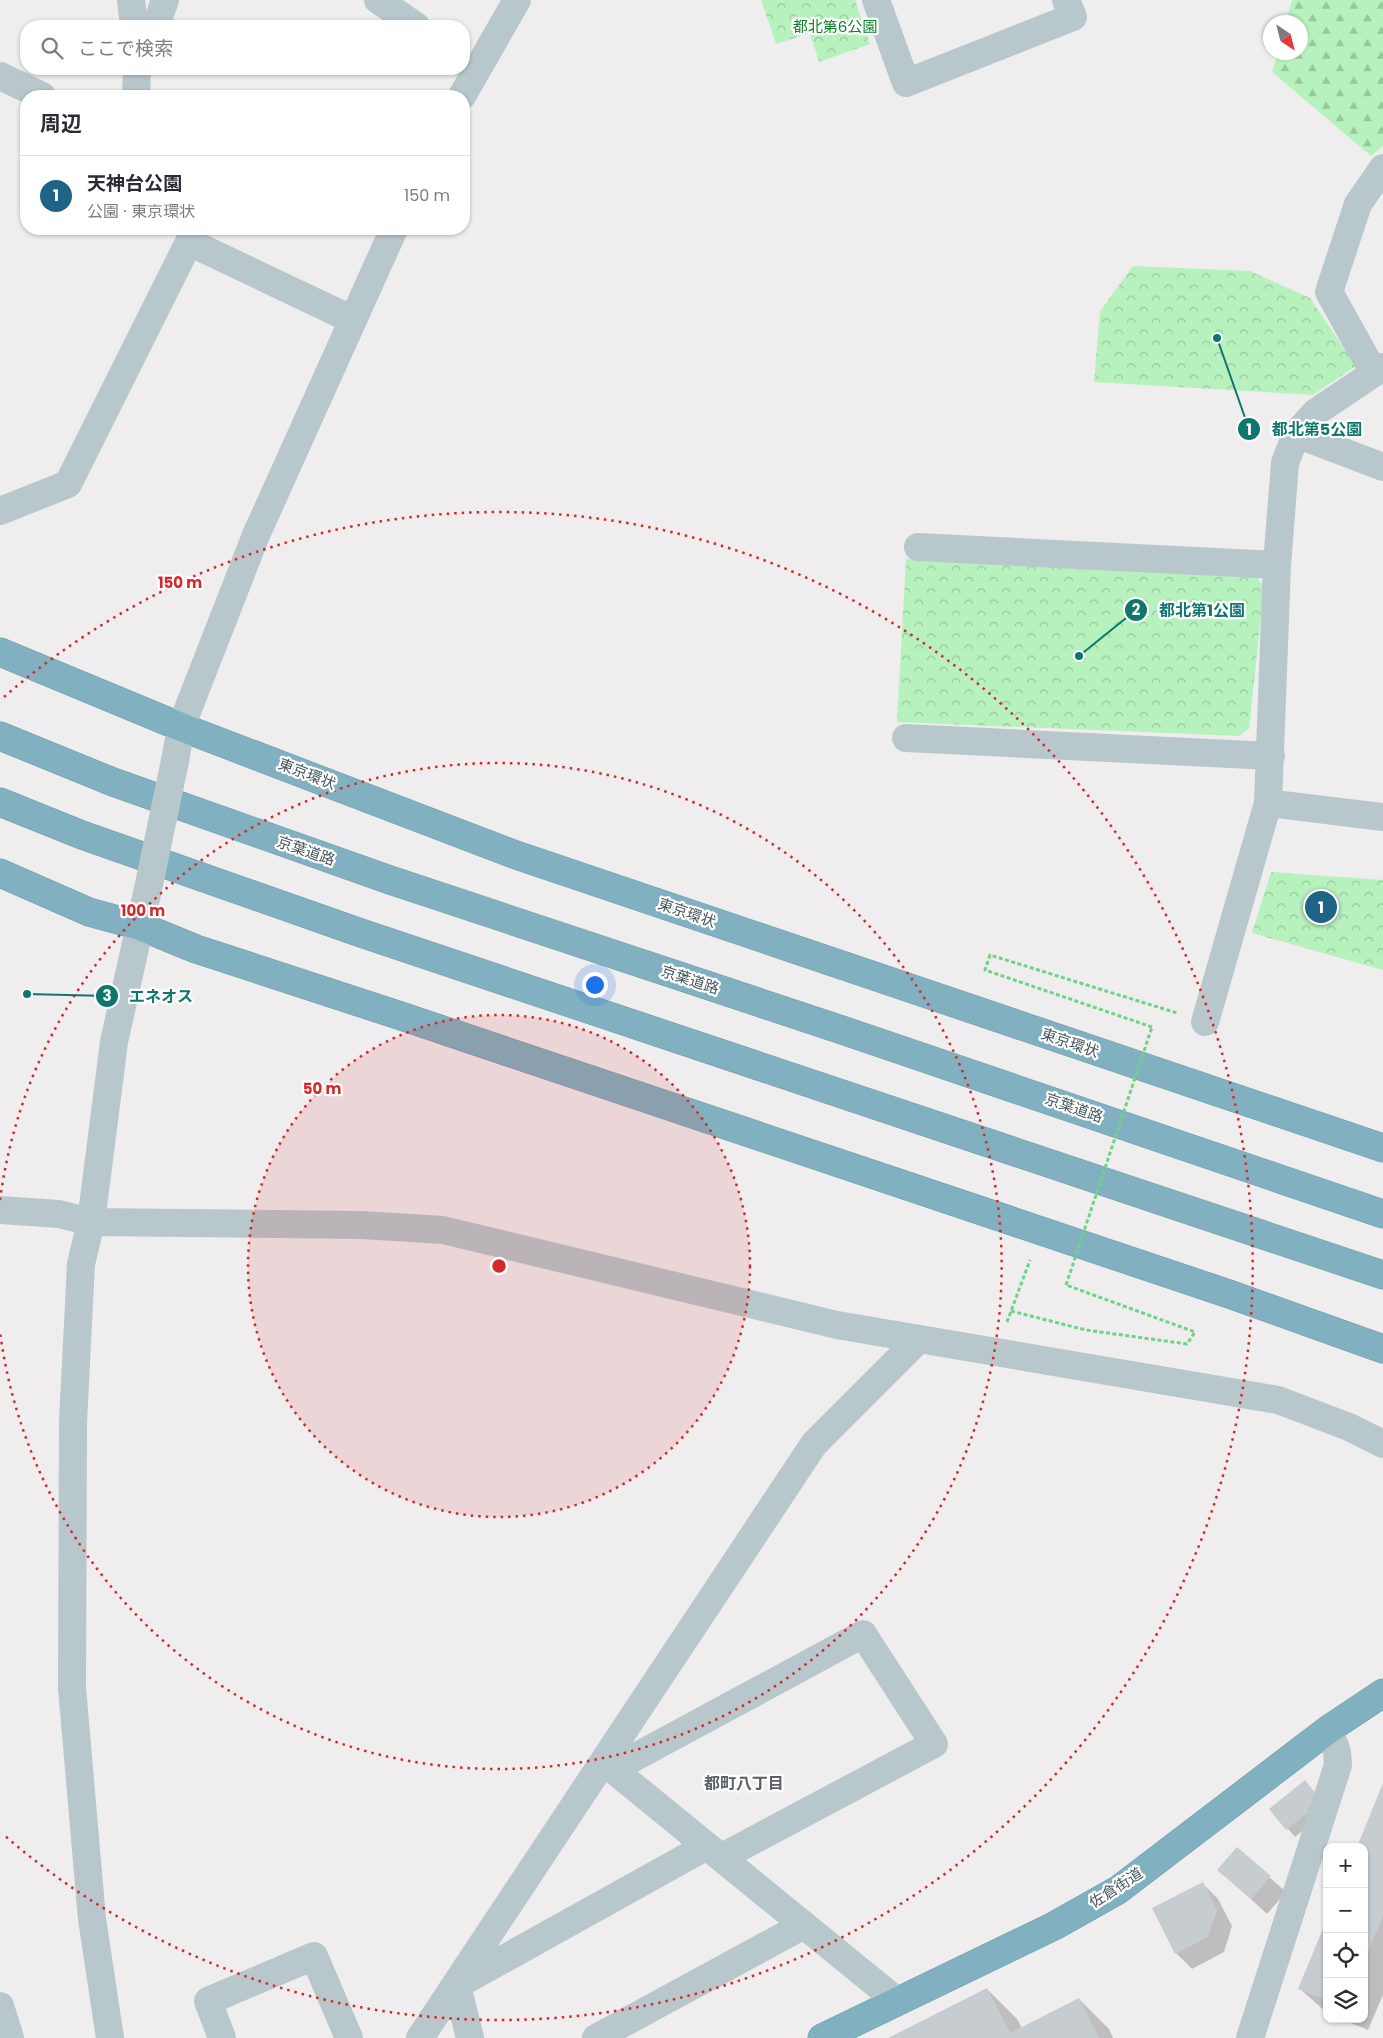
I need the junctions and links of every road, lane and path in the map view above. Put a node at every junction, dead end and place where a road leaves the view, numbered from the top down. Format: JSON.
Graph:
{"nodes":[{"id":1,"x":131,"y":0,"type":"edge"},
{"id":2,"x":165,"y":0,"type":"edge"},
{"id":3,"x":378,"y":0,"type":"edge"},
{"id":4,"x":517,"y":0,"type":"edge"},
{"id":5,"x":876,"y":0,"type":"edge"},
{"id":6,"x":1066,"y":0,"type":"edge"},
{"id":7,"x":133,"y":20,"type":"edge"},
{"id":8,"x":158,"y":20,"type":"edge"},
{"id":9,"x":407,"y":20,"type":"edge"},
{"id":10,"x":470,"y":64,"type":"edge"},
{"id":11,"x":137,"y":75,"type":"edge"},
{"id":12,"x":467,"y":75,"type":"edge"},
{"id":13,"x":0,"y":76,"type":"edge"},
{"id":14,"x":29,"y":90,"type":"edge"},
{"id":15,"x":136,"y":90,"type":"edge"},
{"id":16,"x":464,"y":90,"type":"edge"},
{"id":17,"x":1383,"y":168,"type":"edge"},
{"id":18,"x":391,"y":235,"type":"edge"},
{"id":19,"x":353,"y":320,"type":"junction"},
{"id":20,"x":1379,"y":370,"type":"edge"},
{"id":21,"x":1296,"y":434,"type":"junction"},
{"id":22,"x":1383,"y":466,"type":"edge"},
{"id":23,"x":0,"y":510,"type":"edge"},
{"id":24,"x":918,"y":548,"type":"dead end"},
{"id":25,"x":1277,"y":565,"type":"junction"},
{"id":26,"x":0,"y":652,"type":"edge"},
{"id":27,"x":181,"y":727,"type":"junction"},
{"id":28,"x":0,"y":736,"type":"edge"},
{"id":29,"x":906,"y":738,"type":"dead end"},
{"id":30,"x":1271,"y":756,"type":"junction"},
{"id":31,"x":0,"y":802,"type":"edge"},
{"id":32,"x":1268,"y":803,"type":"junction"},
{"id":33,"x":1383,"y":817,"type":"edge"},
{"id":34,"x":0,"y":873,"type":"edge"},
{"id":35,"x":143,"y":915,"type":"junction"},
{"id":36,"x":1178,"y":1014,"type":"dead end"},
{"id":37,"x":1205,"y":1022,"type":"dead end"},
{"id":38,"x":1383,"y":1148,"type":"edge"},
{"id":39,"x":0,"y":1210,"type":"edge"},
{"id":40,"x":1383,"y":1214,"type":"edge"},
{"id":41,"x":91,"y":1222,"type":"junction"},
{"id":42,"x":1031,"y":1257,"type":"dead end"},
{"id":43,"x":1383,"y":1275,"type":"edge"},
{"id":44,"x":1011,"y":1311,"type":"junction"},
{"id":45,"x":1006,"y":1324,"type":"dead end"},
{"id":46,"x":919,"y":1339,"type":"junction"},
{"id":47,"x":1383,"y":1349,"type":"edge"},
{"id":48,"x":1383,"y":1444,"type":"edge"},
{"id":49,"x":1383,"y":1693,"type":"edge"},
{"id":50,"x":1329,"y":1729,"type":"junction"},
{"id":51,"x":604,"y":1762,"type":"junction"},
{"id":52,"x":713,"y":1852,"type":"junction"},
{"id":53,"x":804,"y":1925,"type":"junction"},
{"id":54,"x":457,"y":1985,"type":"junction"},
{"id":55,"x":897,"y":2001,"type":"junction"},
{"id":56,"x":0,"y":2006,"type":"edge"},
{"id":57,"x":10,"y":2038,"type":"edge"},
{"id":58,"x":110,"y":2038,"type":"edge"},
{"id":59,"x":222,"y":2038,"type":"edge"},
{"id":60,"x":349,"y":2038,"type":"edge"},
{"id":61,"x":420,"y":2038,"type":"edge"},
{"id":62,"x":470,"y":2038,"type":"edge"},
{"id":63,"x":596,"y":2038,"type":"edge"},
{"id":64,"x":822,"y":2038,"type":"edge"},
{"id":65,"x":1250,"y":2038,"type":"edge"}],
"edges":[{"from":1,"to":7,"type":"street"},
{"from":2,"to":8,"type":"street"},
{"from":3,"to":9,"type":"street"},
{"from":4,"to":10,"type":"street"},
{"from":5,"to":6,"type":"street"},
{"from":11,"to":15,"type":"street"},
{"from":12,"to":16,"type":"street"},
{"from":13,"to":14,"type":"street"},
{"from":17,"to":20,"type":"street"},
{"from":18,"to":19,"type":"street"},
{"from":19,"to":23,"type":"street"},
{"from":19,"to":27,"type":"street"},
{"from":20,"to":21,"type":"street"},
{"from":21,"to":22,"type":"street"},
{"from":21,"to":25,"type":"street"},
{"from":24,"to":25,"type":"street"},
{"from":25,"to":30,"type":"street"},
{"from":26,"to":27,"type":"highway","name":"東京環状"},
{"from":27,"to":35,"type":"street","bridge":true},
{"from":27,"to":38,"type":"highway","name":"東京環状"},
{"from":28,"to":40,"type":"highway","name":"京葉道路"},
{"from":29,"to":30,"type":"street"},
{"from":30,"to":32,"type":"street"},
{"from":31,"to":43,"type":"highway"},
{"from":32,"to":33,"type":"street"},
{"from":32,"to":37,"type":"street"},
{"from":34,"to":35,"type":"highway"},
{"from":35,"to":41,"type":"street"},
{"from":35,"to":47,"type":"highway"},
{"from":36,"to":44,"type":"path","bridge":true},
{"from":39,"to":41,"type":"street"},
{"from":41,"to":46,"type":"street"},
{"from":41,"to":58,"type":"street"},
{"from":42,"to":44,"type":"path"},
{"from":44,"to":45,"type":"path"},
{"from":46,"to":48,"type":"street"},
{"from":46,"to":51,"type":"street"},
{"from":49,"to":50,"type":"highway","name":"佐倉街道"},
{"from":50,"to":55,"type":"highway","name":"佐倉街道"},
{"from":50,"to":65,"type":"street"},
{"from":51,"to":52,"type":"street"},
{"from":51,"to":52,"type":"street"},
{"from":51,"to":54,"type":"street"},
{"from":52,"to":53,"type":"street"},
{"from":52,"to":54,"type":"street"},
{"from":53,"to":55,"type":"street"},
{"from":53,"to":63,"type":"street"},
{"from":54,"to":61,"type":"street"},
{"from":54,"to":62,"type":"street"},
{"from":55,"to":64,"type":"highway","name":"佐倉街道"},
{"from":56,"to":57,"type":"street"},
{"from":59,"to":60,"type":"street"}]}
